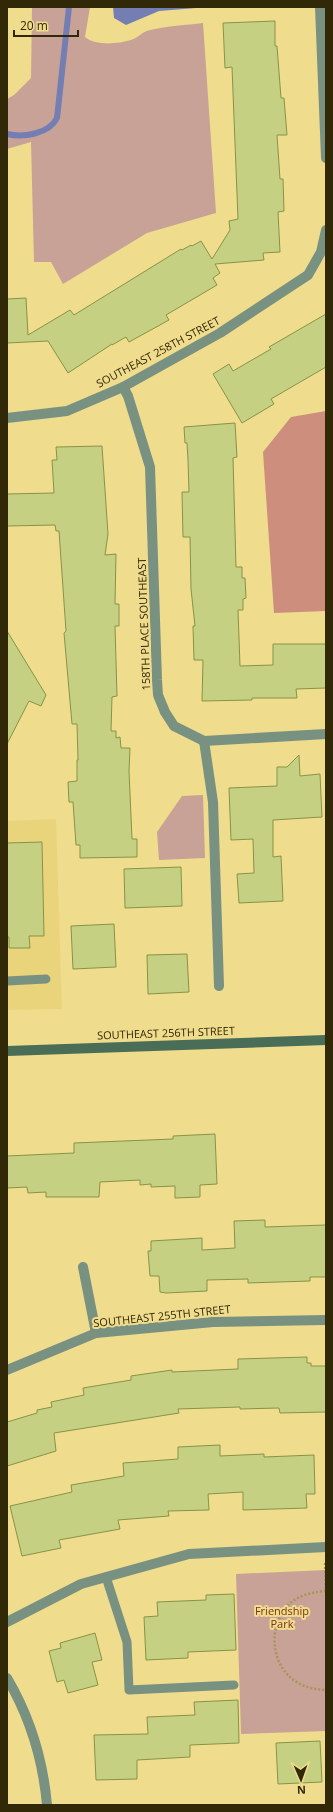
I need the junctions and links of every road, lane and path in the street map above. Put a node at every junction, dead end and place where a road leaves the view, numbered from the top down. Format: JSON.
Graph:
{"nodes":[{"id":1,"x":320,"y":7,"type":"edge"},
{"id":2,"x":326,"y":158,"type":"edge"},
{"id":3,"x":326,"y":230,"type":"edge"},
{"id":4,"x":123,"y":386,"type":"junction"},
{"id":5,"x":7,"y":418,"type":"edge"},
{"id":6,"x":326,"y":734,"type":"edge"},
{"id":7,"x":204,"y":741,"type":"junction"},
{"id":8,"x":46,"y":979,"type":"dead end"},
{"id":9,"x":7,"y":981,"type":"edge"},
{"id":10,"x":219,"y":986,"type":"dead end"},
{"id":11,"x":326,"y":1040,"type":"edge"},
{"id":12,"x":7,"y":1051,"type":"edge"},
{"id":13,"x":83,"y":1267,"type":"dead end"},
{"id":14,"x":326,"y":1320,"type":"edge"},
{"id":15,"x":96,"y":1333,"type":"junction"},
{"id":16,"x":7,"y":1370,"type":"edge"},
{"id":17,"x":326,"y":1547,"type":"edge"},
{"id":18,"x":106,"y":1577,"type":"junction"},
{"id":19,"x":326,"y":1591,"type":"edge"},
{"id":20,"x":7,"y":1622,"type":"edge"},
{"id":21,"x":7,"y":1678,"type":"edge"},
{"id":22,"x":234,"y":1685,"type":"dead end"},
{"id":23,"x":326,"y":1690,"type":"edge"},
{"id":24,"x":47,"y":1805,"type":"edge"}],
"edges":[{"from":1,"to":2,"type":"street"},
{"from":3,"to":4,"type":"street","name":"SOUTHEAST 258TH STREET"},
{"from":4,"to":5,"type":"street","name":"SOUTHEAST 258TH STREET"},
{"from":4,"to":7,"type":"street","name":"158TH PLACE SOUTHEAST"},
{"from":6,"to":7,"type":"street"},
{"from":7,"to":10,"type":"street"},
{"from":8,"to":9,"type":"lane"},
{"from":11,"to":12,"type":"main road","name":"SOUTHEAST 256TH STREET"},
{"from":13,"to":15,"type":"street"},
{"from":14,"to":15,"type":"street","name":"SOUTHEAST 255TH STREET"},
{"from":15,"to":16,"type":"street","name":"SOUTHEAST 255TH STREET"},
{"from":17,"to":18,"type":"street"},
{"from":17,"to":19,"type":"path"},
{"from":18,"to":20,"type":"street"},
{"from":18,"to":22,"type":"lane"},
{"from":19,"to":23,"type":"path"},
{"from":21,"to":24,"type":"street"}]}
